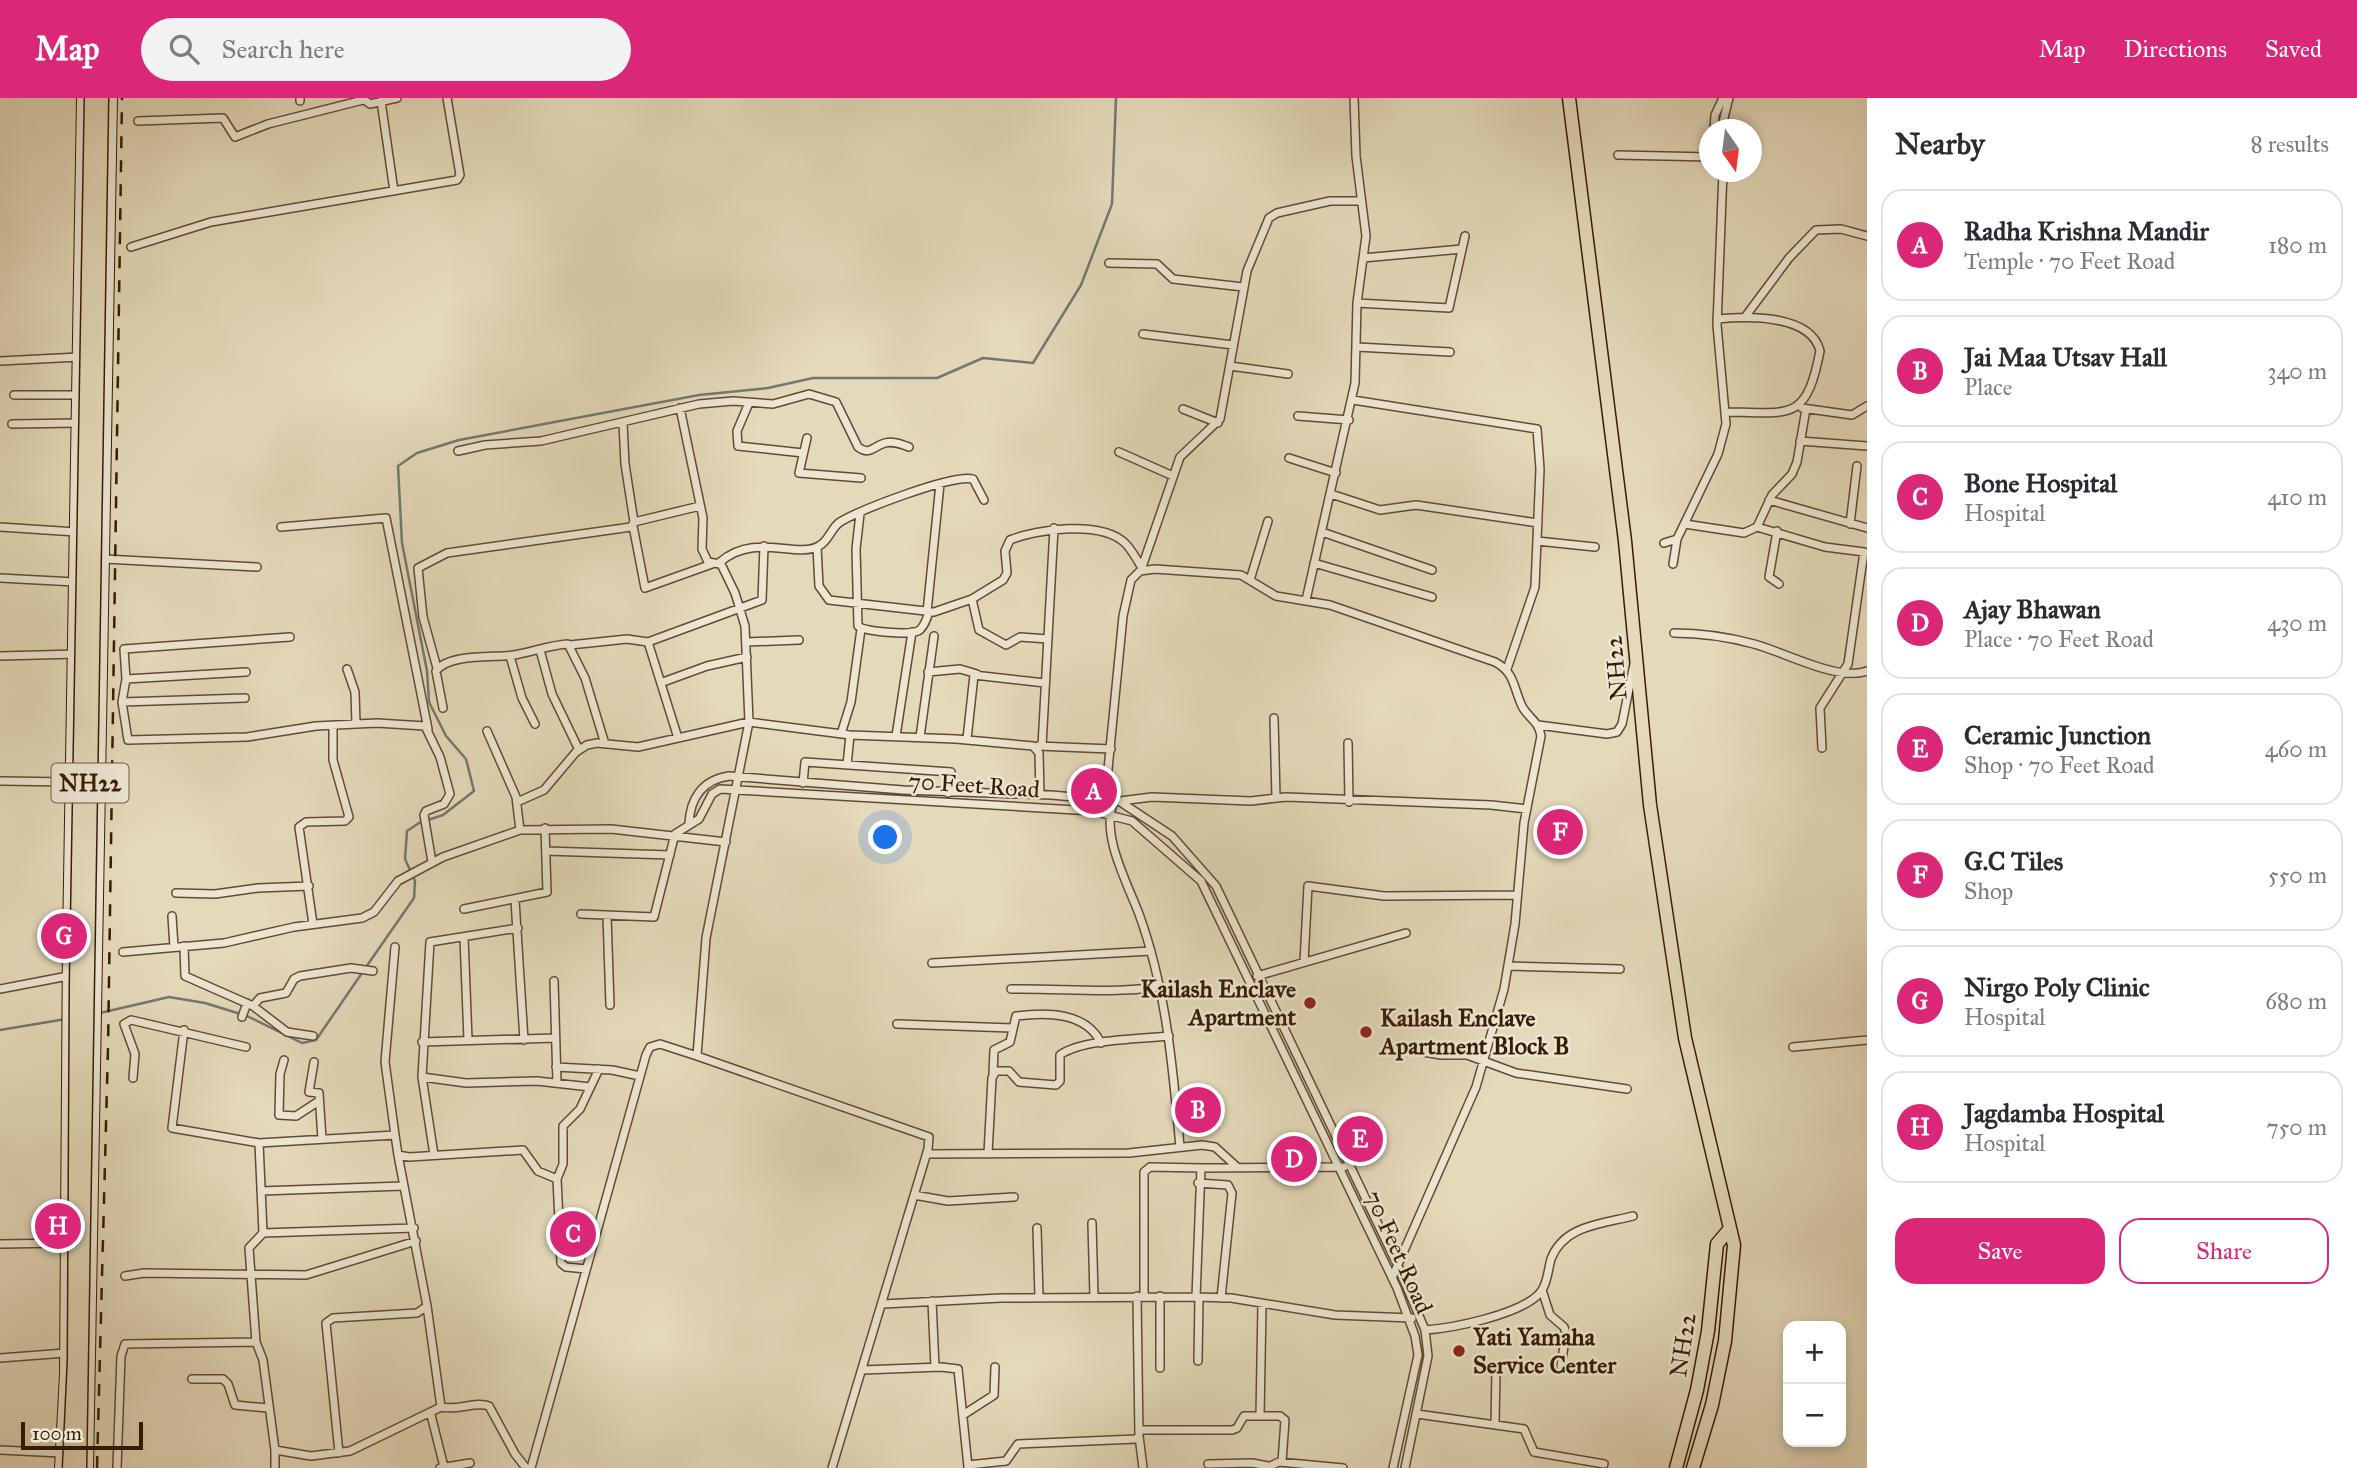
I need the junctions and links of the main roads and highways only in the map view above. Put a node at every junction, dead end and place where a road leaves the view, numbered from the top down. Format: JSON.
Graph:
{"nodes":[{"id":1,"x":91,"y":98,"type":"edge"},
{"id":2,"x":102,"y":98,"type":"edge"},
{"id":3,"x":1569,"y":98,"type":"edge"},
{"id":4,"x":1728,"y":1231,"type":"junction"},
{"id":5,"x":69,"y":1468,"type":"edge"},
{"id":6,"x":80,"y":1468,"type":"edge"},
{"id":7,"x":1676,"y":1468,"type":"edge"},
{"id":8,"x":1693,"y":1468,"type":"edge"}],
"edges":[{"from":1,"to":5,"type":"highway","number":"NH22","bridge":true},
{"from":2,"to":6,"type":"highway","number":"NH22","bridge":true},
{"from":3,"to":4,"type":"highway","name":"NH22"},
{"from":4,"to":7,"type":"highway","name":"NH22"},
{"from":4,"to":8,"type":"highway","name":"NH22"}]}
